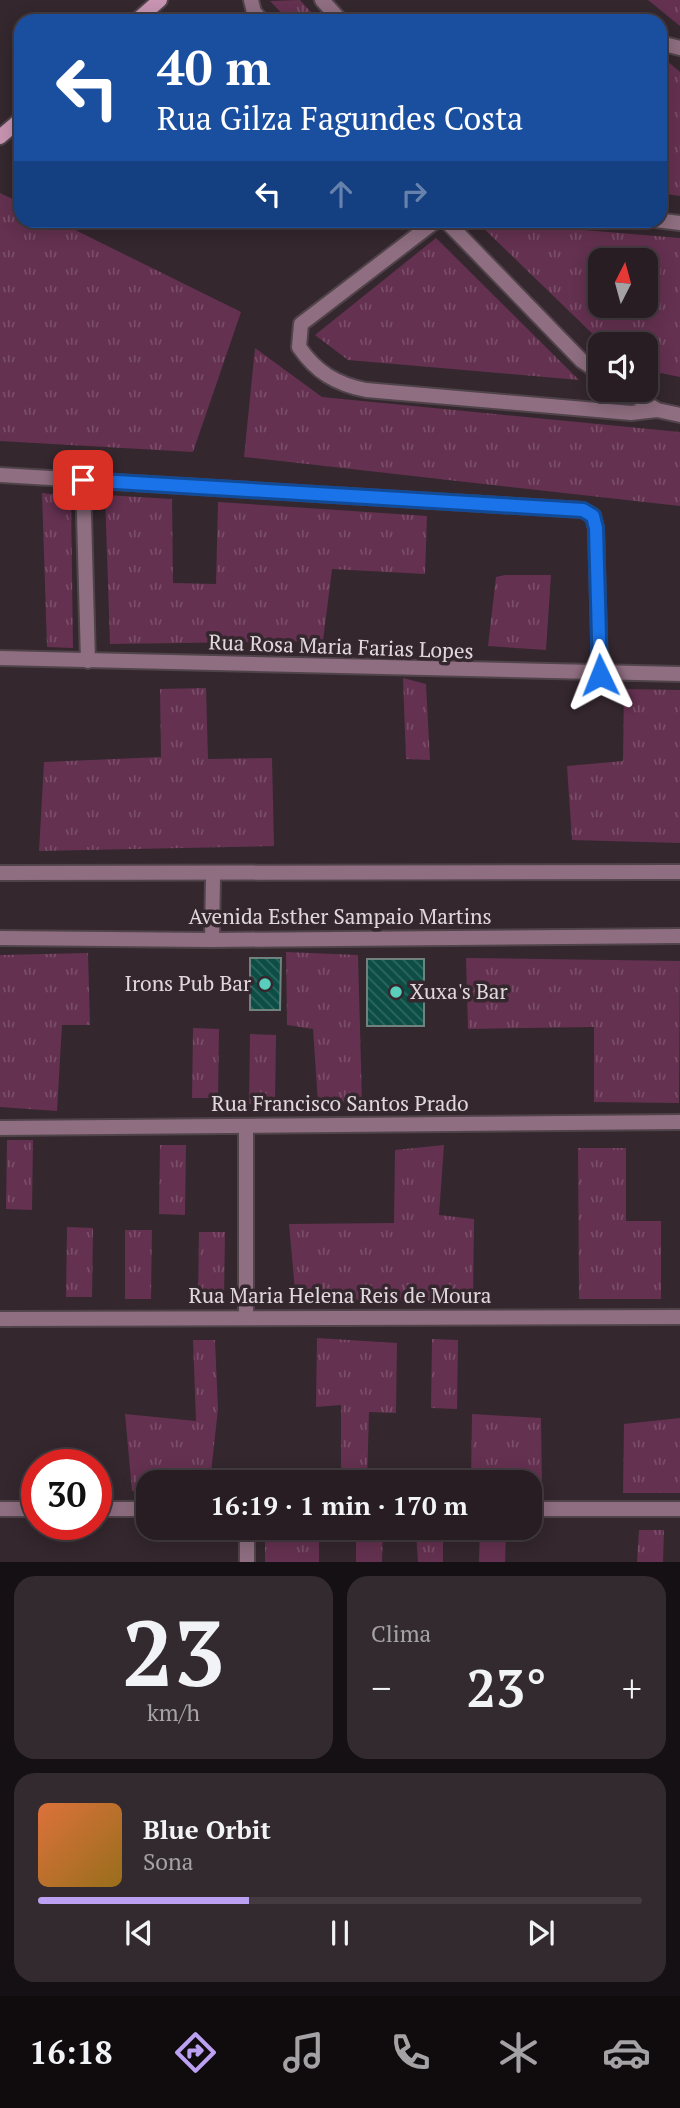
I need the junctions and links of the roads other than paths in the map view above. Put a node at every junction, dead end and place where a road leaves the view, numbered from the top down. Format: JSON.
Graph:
{"nodes":[{"id":1,"x":160,"y":0,"type":"edge"},
{"id":2,"x":322,"y":0,"type":"edge"},
{"id":3,"x":144,"y":14,"type":"edge"},
{"id":4,"x":335,"y":14,"type":"edge"},
{"id":5,"x":14,"y":125,"type":"edge"},
{"id":6,"x":0,"y":136,"type":"edge"},
{"id":7,"x":427,"y":228,"type":"edge"},
{"id":8,"x":453,"y":228,"type":"edge"},
{"id":9,"x":588,"y":365,"type":"edge"},
{"id":10,"x":644,"y":402,"type":"edge"},
{"id":11,"x":657,"y":410,"type":"junction"},
{"id":12,"x":680,"y":415,"type":"edge"},
{"id":13,"x":0,"y":475,"type":"edge"},
{"id":14,"x":83,"y":480,"type":"junction"},
{"id":15,"x":0,"y":658,"type":"edge"},
{"id":16,"x":88,"y":661,"type":"junction"},
{"id":17,"x":680,"y":674,"type":"edge"},
{"id":18,"x":600,"y":675,"type":"junction"},
{"id":19,"x":680,"y":872,"type":"edge"},
{"id":20,"x":0,"y":873,"type":"edge"},
{"id":21,"x":213,"y":875,"type":"junction"},
{"id":22,"x":680,"y":936,"type":"edge"},
{"id":23,"x":0,"y":938,"type":"edge"},
{"id":24,"x":212,"y":940,"type":"junction"},
{"id":25,"x":680,"y":1122,"type":"edge"},
{"id":26,"x":246,"y":1126,"type":"junction"},
{"id":27,"x":0,"y":1128,"type":"edge"},
{"id":28,"x":680,"y":1317,"type":"edge"},
{"id":29,"x":246,"y":1318,"type":"junction"},
{"id":30,"x":0,"y":1319,"type":"edge"},
{"id":31,"x":0,"y":1509,"type":"edge"},
{"id":32,"x":21,"y":1509,"type":"edge"},
{"id":33,"x":112,"y":1509,"type":"edge"},
{"id":34,"x":136,"y":1509,"type":"edge"},
{"id":35,"x":542,"y":1509,"type":"edge"},
{"id":36,"x":680,"y":1509,"type":"edge"},
{"id":37,"x":247,"y":1540,"type":"edge"},
{"id":38,"x":247,"y":1562,"type":"edge"}],
"edges":[{"from":1,"to":3,"type":"main road"},
{"from":2,"to":4,"type":"street"},
{"from":5,"to":6,"type":"main road"},
{"from":7,"to":11,"type":"street"},
{"from":8,"to":9,"type":"street"},
{"from":10,"to":11,"type":"street"},
{"from":11,"to":12,"type":"street"},
{"from":13,"to":14,"type":"street"},
{"from":14,"to":16,"type":"street"},
{"from":14,"to":18,"type":"street"},
{"from":15,"to":16,"type":"street","name":"Rua Rosa Maria Farias Lopes"},
{"from":16,"to":18,"type":"street","name":"Rua Rosa Maria Farias Lopes"},
{"from":17,"to":18,"type":"street","name":"Rua Rosa Maria Farias Lopes"},
{"from":19,"to":21,"type":"street","name":"Avenida Esther Sampaio Martins"},
{"from":20,"to":21,"type":"street","name":"Avenida Esther Sampaio Martins"},
{"from":21,"to":24,"type":"street"},
{"from":22,"to":24,"type":"street","name":"Avenida Esther Sampaio Martins"},
{"from":23,"to":24,"type":"street","name":"Avenida Esther Sampaio Martins"},
{"from":25,"to":26,"type":"street","name":"Rua Francisco Santos Prado"},
{"from":26,"to":27,"type":"street","name":"Rua Francisco Santos Prado"},
{"from":26,"to":29,"type":"street"},
{"from":28,"to":29,"type":"street","name":"Rua Maria Helena Reis de Moura"},
{"from":29,"to":30,"type":"street","name":"Rua Maria Helena Reis de Moura"},
{"from":31,"to":32,"type":"street"},
{"from":33,"to":34,"type":"street"},
{"from":35,"to":36,"type":"street"},
{"from":37,"to":38,"type":"street"}]}
